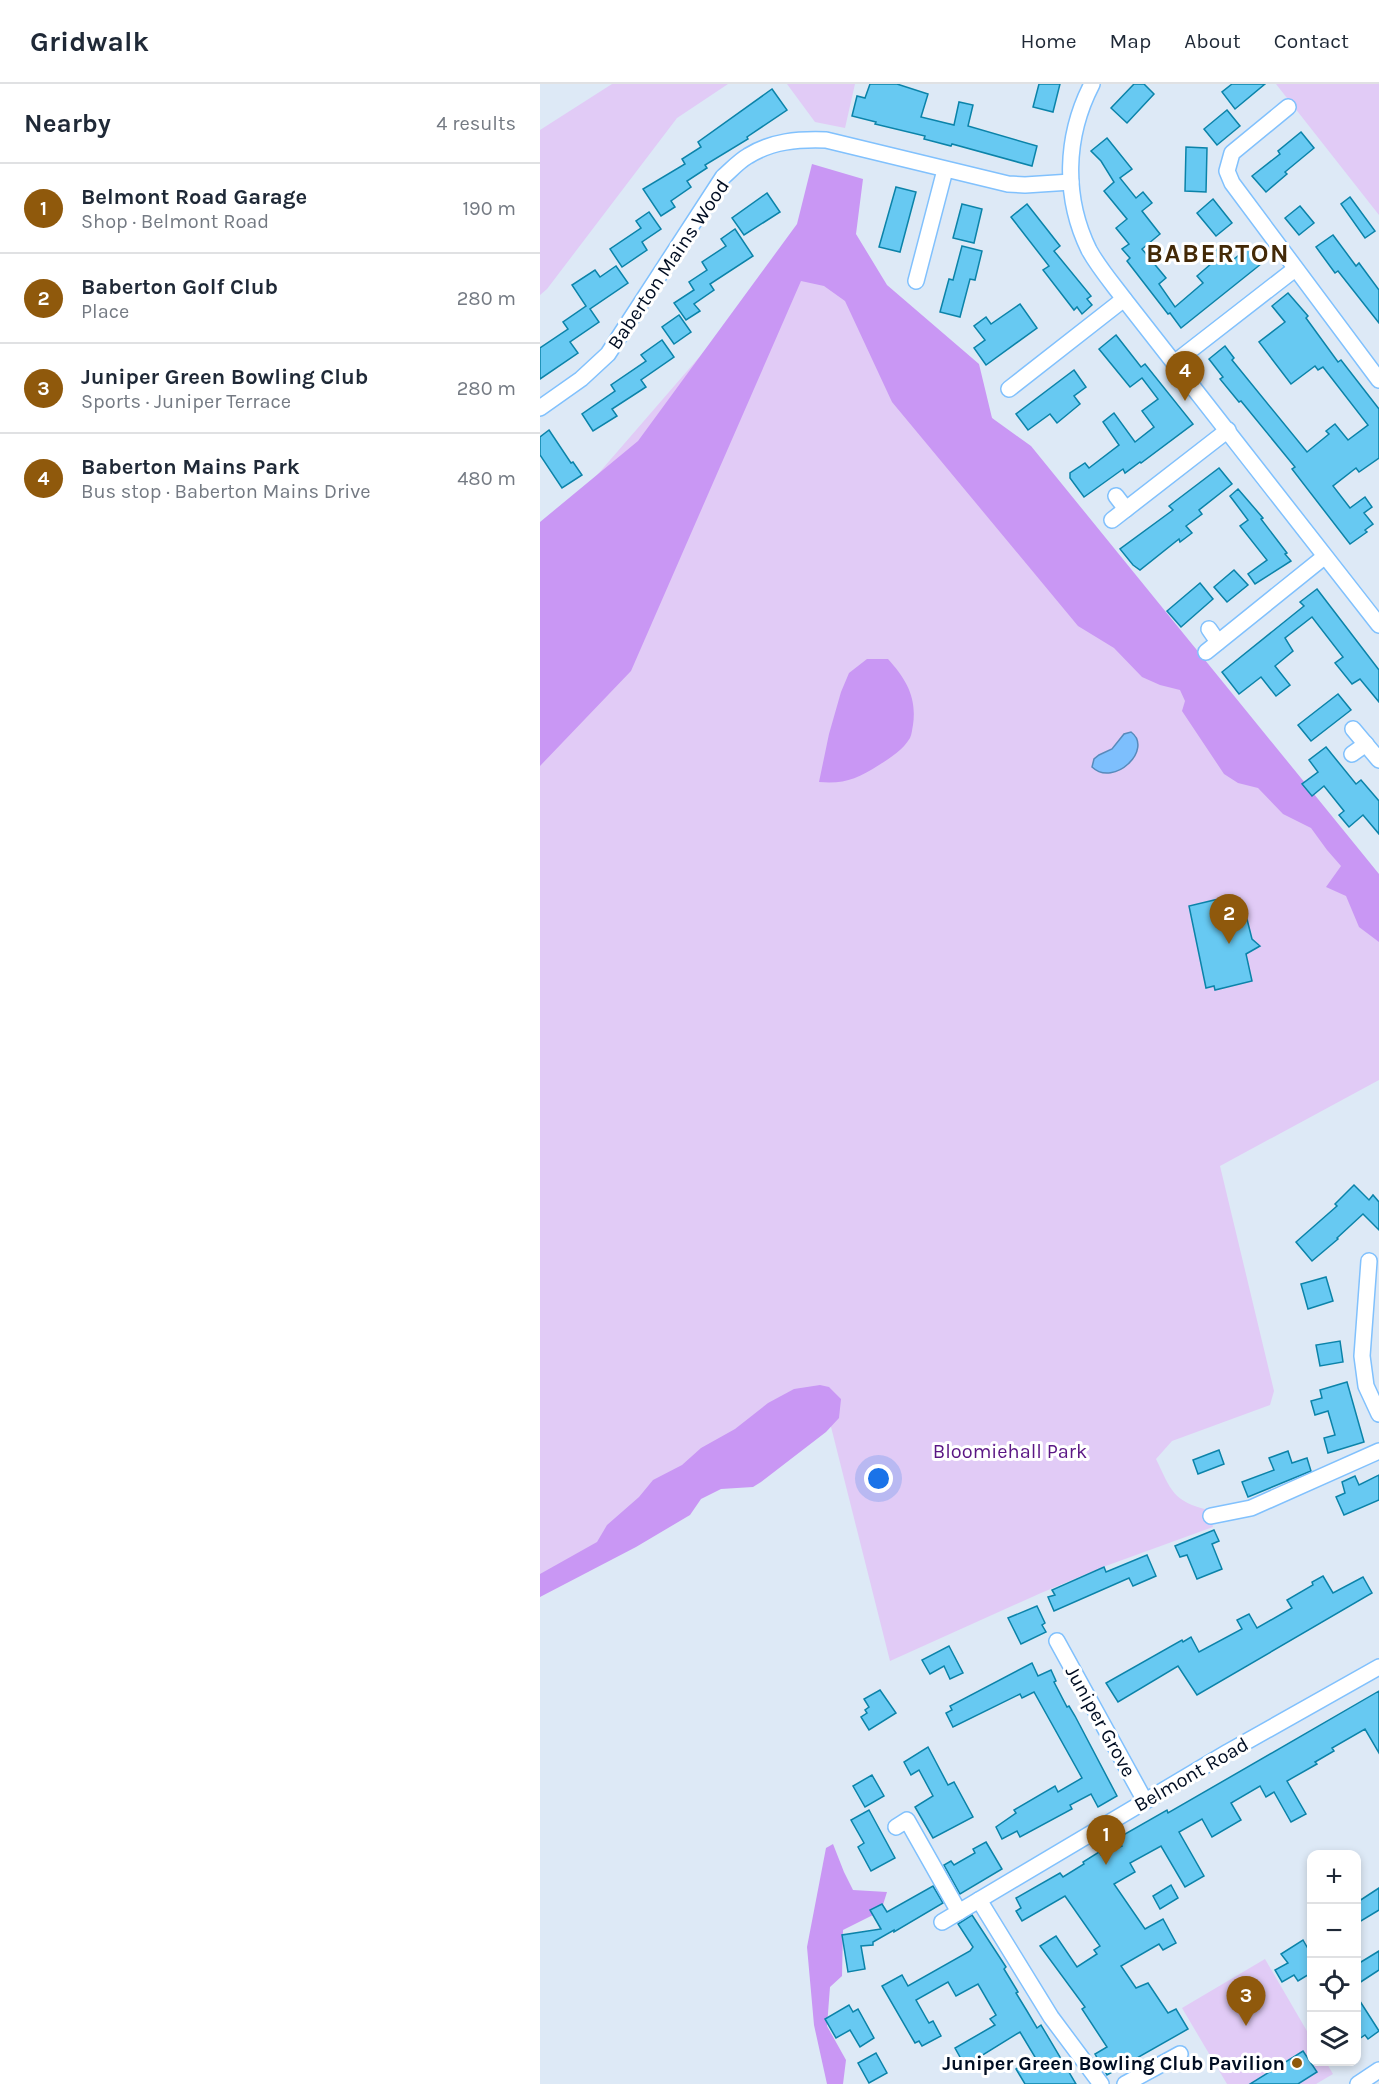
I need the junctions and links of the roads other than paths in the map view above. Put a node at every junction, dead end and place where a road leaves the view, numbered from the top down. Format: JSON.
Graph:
{"nodes":[{"id":1,"x":1092,"y":84,"type":"edge"},
{"id":2,"x":1288,"y":107,"type":"dead end"},
{"id":3,"x":945,"y":170,"type":"junction"},
{"id":4,"x":1071,"y":182,"type":"junction"},
{"id":5,"x":1295,"y":268,"type":"junction"},
{"id":6,"x":916,"y":281,"type":"dead end"},
{"id":7,"x":1124,"y":299,"type":"junction"},
{"id":8,"x":1174,"y":363,"type":"junction"},
{"id":9,"x":1013,"y":380,"type":"dead end"},
{"id":10,"x":1379,"y":380,"type":"edge"},
{"id":11,"x":540,"y":408,"type":"edge"},
{"id":12,"x":1228,"y":430,"type":"junction"},
{"id":13,"x":1116,"y":496,"type":"dead end"},
{"id":14,"x":1126,"y":509,"type":"junction"},
{"id":15,"x":1112,"y":520,"type":"dead end"},
{"id":16,"x":1324,"y":556,"type":"junction"},
{"id":17,"x":1379,"y":625,"type":"edge"},
{"id":18,"x":1206,"y":652,"type":"dead end"},
{"id":19,"x":1353,"y":729,"type":"dead end"},
{"id":20,"x":1366,"y":744,"type":"junction"},
{"id":21,"x":1352,"y":754,"type":"dead end"},
{"id":22,"x":1379,"y":760,"type":"edge"},
{"id":23,"x":1369,"y":1261,"type":"dead end"},
{"id":24,"x":1379,"y":1414,"type":"edge"},
{"id":25,"x":1379,"y":1451,"type":"edge"},
{"id":26,"x":1211,"y":1516,"type":"dead end"},
{"id":27,"x":1057,"y":1641,"type":"dead end"},
{"id":28,"x":1379,"y":1666,"type":"edge"},
{"id":29,"x":1145,"y":1801,"type":"junction"},
{"id":30,"x":897,"y":1827,"type":"dead end"},
{"id":31,"x":980,"y":1900,"type":"junction"},
{"id":32,"x":959,"y":1911,"type":"junction"},
{"id":33,"x":942,"y":1922,"type":"dead end"},
{"id":34,"x":1179,"y":2054,"type":"dead end"},
{"id":35,"x":1379,"y":2070,"type":"edge"},
{"id":36,"x":1101,"y":2084,"type":"edge"},
{"id":37,"x":1125,"y":2084,"type":"edge"},
{"id":38,"x":1358,"y":2084,"type":"edge"}],
"edges":[{"from":1,"to":4,"type":"street"},
{"from":2,"to":5,"type":"street"},
{"from":3,"to":4,"type":"street","name":"Baberton Mains Wood"},
{"from":3,"to":6,"type":"street"},
{"from":3,"to":11,"type":"street","name":"Baberton Mains Wood"},
{"from":4,"to":7,"type":"street"},
{"from":5,"to":8,"type":"street"},
{"from":5,"to":10,"type":"street"},
{"from":7,"to":8,"type":"street"},
{"from":7,"to":9,"type":"street"},
{"from":8,"to":12,"type":"street"},
{"from":12,"to":14,"type":"street"},
{"from":12,"to":16,"type":"street"},
{"from":13,"to":14,"type":"street"},
{"from":14,"to":15,"type":"street"},
{"from":16,"to":17,"type":"street"},
{"from":16,"to":18,"type":"street"},
{"from":19,"to":20,"type":"street"},
{"from":20,"to":21,"type":"street"},
{"from":20,"to":22,"type":"street"},
{"from":23,"to":24,"type":"street"},
{"from":25,"to":26,"type":"street"},
{"from":27,"to":29,"type":"street","name":"Juniper Grove"},
{"from":28,"to":29,"type":"street","name":"Belmont Road"},
{"from":29,"to":31,"type":"street","name":"Belmont Road"},
{"from":30,"to":32,"type":"street"},
{"from":31,"to":32,"type":"street","name":"Belmont Road"},
{"from":31,"to":36,"type":"street"},
{"from":32,"to":33,"type":"street","name":"Belmont Road"},
{"from":34,"to":37,"type":"street"},
{"from":35,"to":38,"type":"street"}]}
